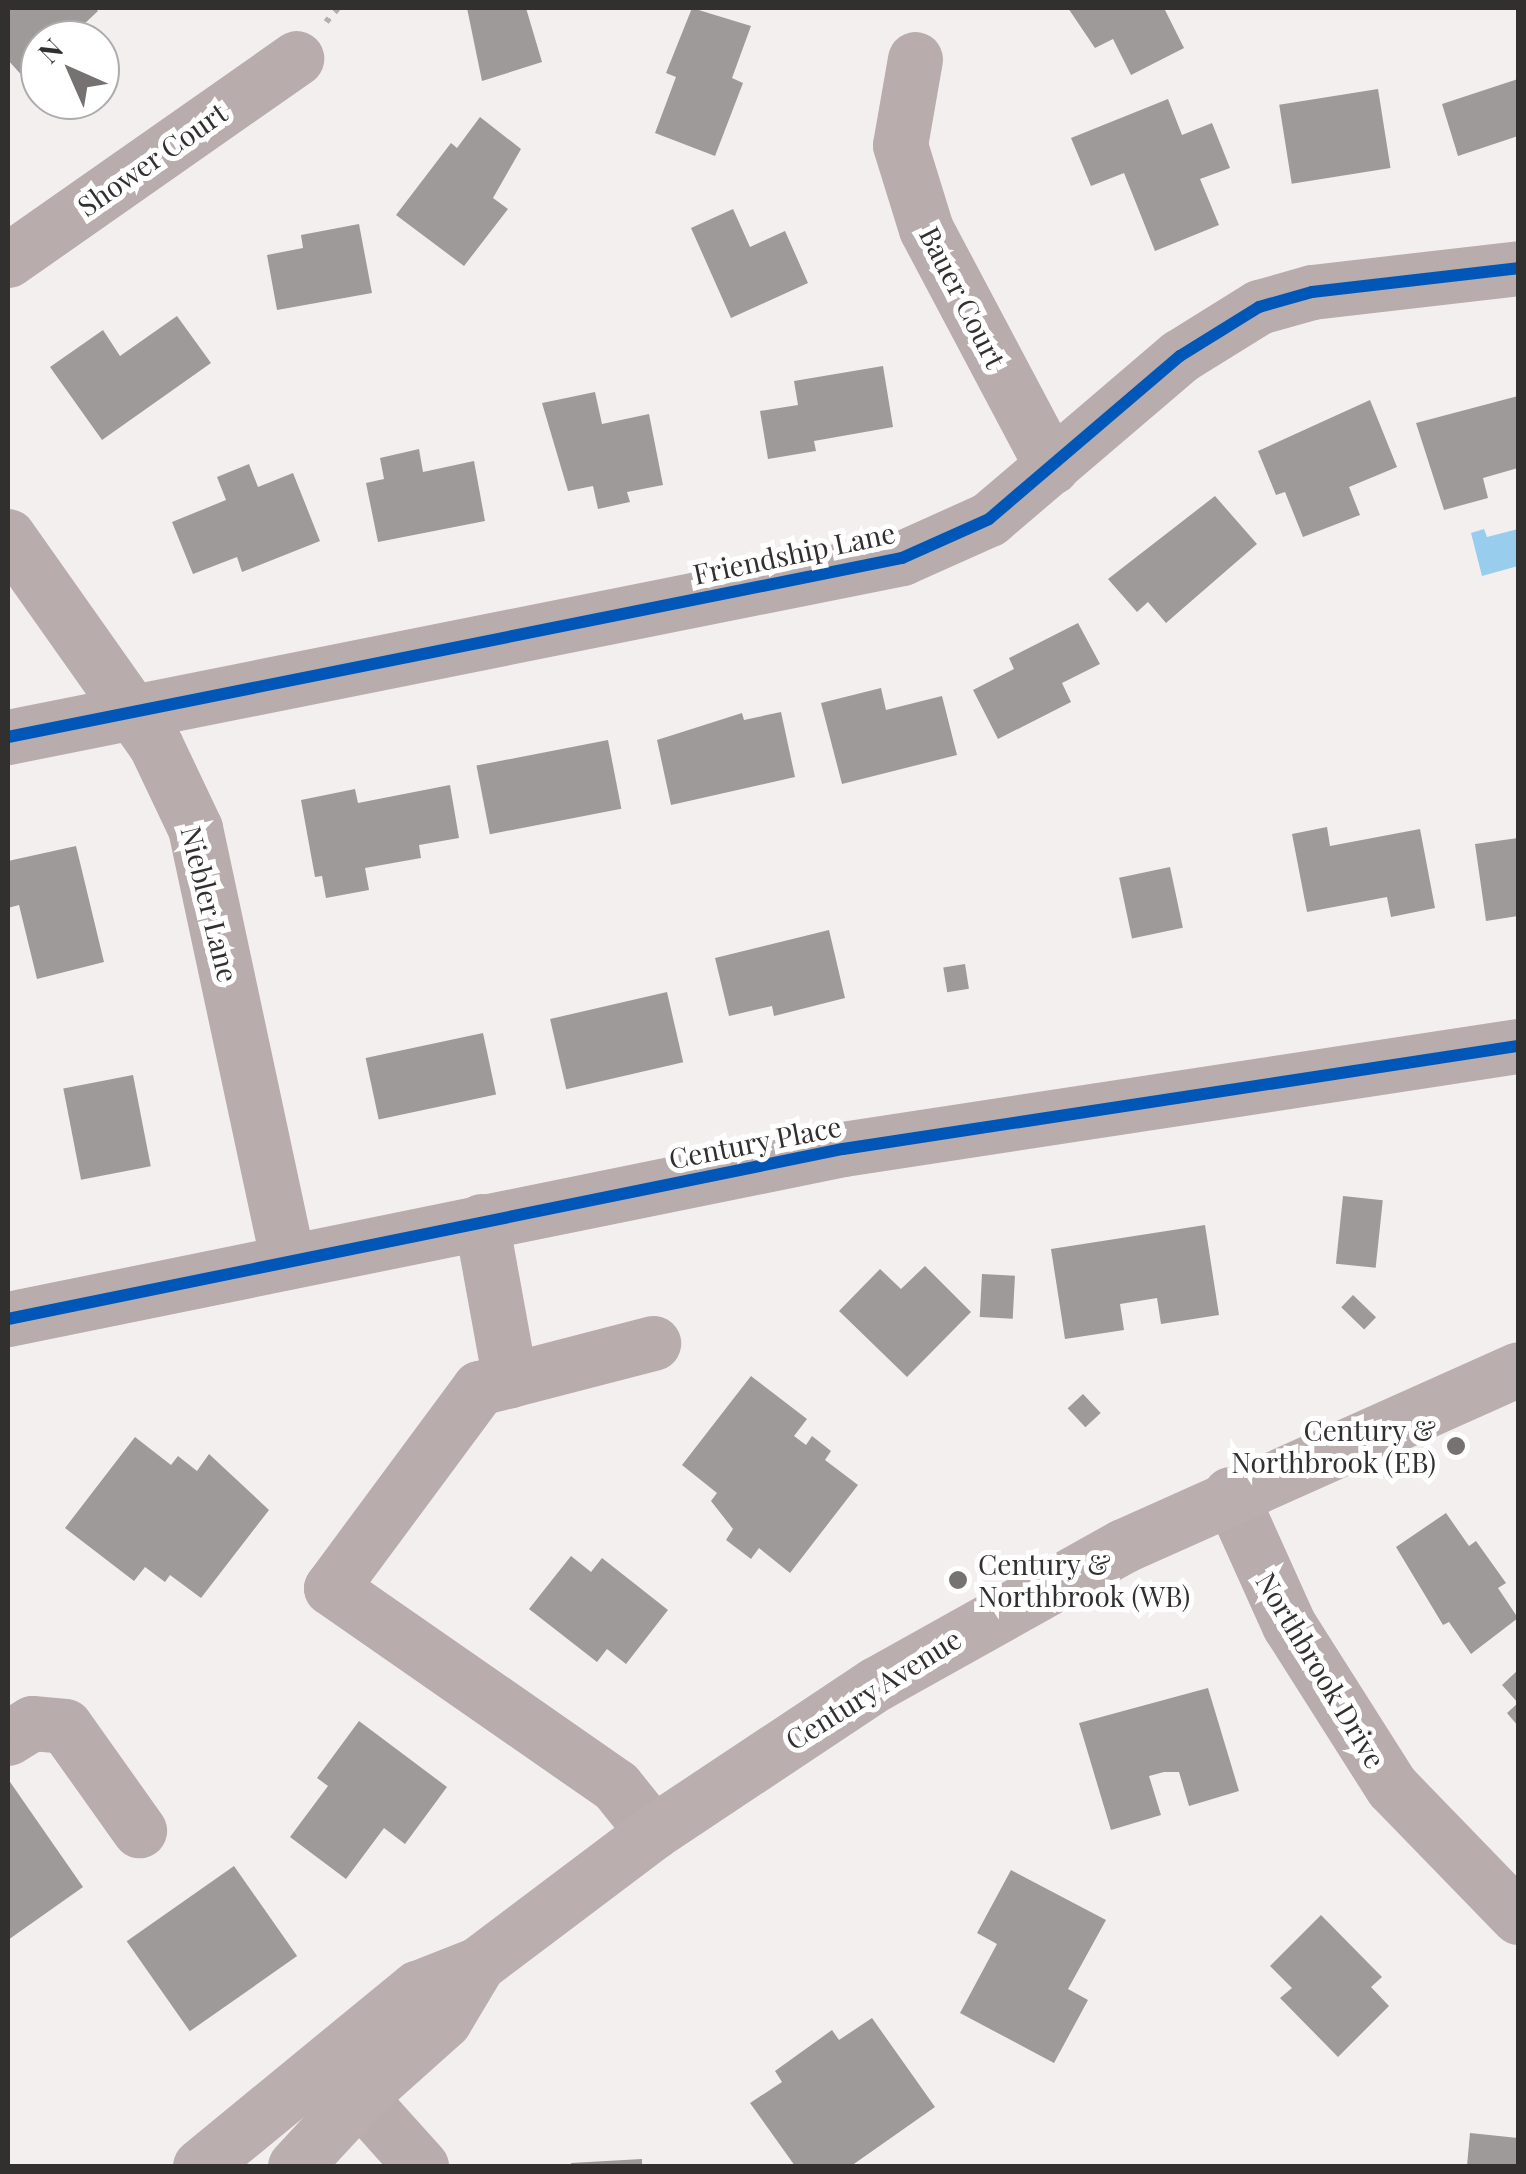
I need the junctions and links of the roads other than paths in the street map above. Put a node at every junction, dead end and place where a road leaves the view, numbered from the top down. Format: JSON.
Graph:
{"nodes":[{"id":1,"x":296,"y":58,"type":"dead end"},
{"id":2,"x":915,"y":59,"type":"dead end"},
{"id":3,"x":8,"y":260,"type":"edge"},
{"id":4,"x":1518,"y":268,"type":"edge"},
{"id":5,"x":1052,"y":467,"type":"junction"},
{"id":6,"x":8,"y":536,"type":"edge"},
{"id":7,"x":132,"y":711,"type":"junction"},
{"id":8,"x":8,"y":737,"type":"edge"},
{"id":9,"x":1518,"y":1046,"type":"edge"},
{"id":10,"x":480,"y":1222,"type":"junction"},
{"id":11,"x":288,"y":1260,"type":"junction"},
{"id":12,"x":8,"y":1319,"type":"edge"},
{"id":13,"x":653,"y":1343,"type":"dead end"},
{"id":14,"x":1518,"y":1369,"type":"edge"},
{"id":15,"x":510,"y":1380,"type":"junction"},
{"id":16,"x":1230,"y":1494,"type":"junction"},
{"id":17,"x":8,"y":1738,"type":"edge"},
{"id":18,"x":139,"y":1830,"type":"dead end"},
{"id":19,"x":652,"y":1832,"type":"junction"},
{"id":20,"x":1518,"y":1917,"type":"edge"},
{"id":21,"x":478,"y":1964,"type":"junction"},
{"id":22,"x":358,"y":2097,"type":"junction"},
{"id":23,"x":200,"y":2166,"type":"edge"},
{"id":24,"x":295,"y":2166,"type":"edge"},
{"id":25,"x":422,"y":2166,"type":"edge"}],
"edges":[{"from":1,"to":3,"type":"street","name":"Shower Court"},
{"from":2,"to":5,"type":"street","name":"Bauer Court"},
{"from":4,"to":5,"type":"street","name":"Friendship Lane"},
{"from":5,"to":7,"type":"street","name":"Friendship Lane"},
{"from":6,"to":7,"type":"street","name":"Niebler Lane"},
{"from":7,"to":8,"type":"street","name":"Friendship Lane"},
{"from":7,"to":11,"type":"street","name":"Niebler Lane"},
{"from":9,"to":10,"type":"street","name":"Century Place"},
{"from":10,"to":11,"type":"street","name":"Century Place"},
{"from":10,"to":15,"type":"street"},
{"from":11,"to":12,"type":"street","name":"Century Place"},
{"from":13,"to":15,"type":"street"},
{"from":14,"to":16,"type":"main road","name":"Century Avenue"},
{"from":15,"to":19,"type":"street"},
{"from":16,"to":19,"type":"main road","name":"Century Avenue"},
{"from":16,"to":20,"type":"street","name":"Northbrook Drive"},
{"from":17,"to":18,"type":"street"},
{"from":19,"to":21,"type":"main road","name":"Century Avenue"},
{"from":21,"to":22,"type":"main road","name":"Century Avenue"},
{"from":21,"to":23,"type":"main road","name":"Century Avenue"},
{"from":22,"to":24,"type":"main road","name":"Century Avenue"},
{"from":22,"to":25,"type":"street"}]}
